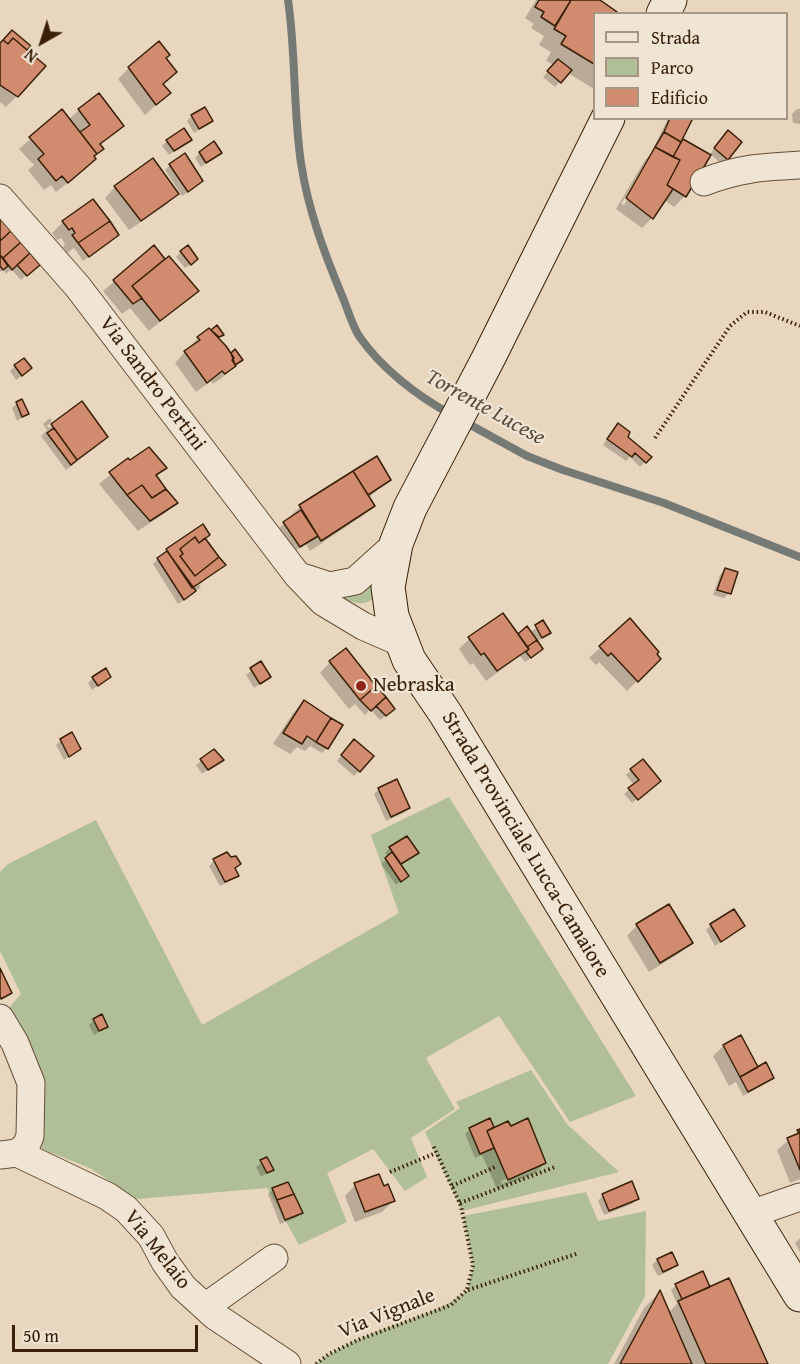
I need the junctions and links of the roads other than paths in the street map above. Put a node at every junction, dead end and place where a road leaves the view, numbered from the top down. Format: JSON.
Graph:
{"nodes":[{"id":1,"x":607,"y":120,"type":"edge"},
{"id":2,"x":800,"y":165,"type":"edge"},
{"id":3,"x":704,"y":182,"type":"dead end"},
{"id":4,"x":0,"y":198,"type":"edge"},
{"id":5,"x":396,"y":544,"type":"junction"},
{"id":6,"x":298,"y":576,"type":"junction"},
{"id":7,"x":402,"y":643,"type":"junction"},
{"id":8,"x":0,"y":1017,"type":"edge"},
{"id":9,"x":9,"y":1154,"type":"edge"},
{"id":10,"x":800,"y":1197,"type":"edge"},
{"id":11,"x":751,"y":1214,"type":"junction"},
{"id":12,"x":274,"y":1258,"type":"dead end"},
{"id":13,"x":800,"y":1295,"type":"edge"},
{"id":14,"x":205,"y":1307,"type":"junction"},
{"id":15,"x":287,"y":1364,"type":"edge"}],
"edges":[{"from":1,"to":5,"type":"main road","name":"Strada Provinciale Lucca-Camaiore"},
{"from":2,"to":3,"type":"street"},
{"from":4,"to":6,"type":"street","name":"Via Sandro Pertini"},
{"from":5,"to":6,"type":"street"},
{"from":5,"to":7,"type":"main road","name":"Strada Provinciale Lucca-Camaiore"},
{"from":6,"to":7,"type":"street","name":"Via Sandro Pertini"},
{"from":7,"to":11,"type":"main road","name":"Strada Provinciale Lucca-Camaiore"},
{"from":8,"to":9,"type":"street","name":"Via Melaio"},
{"from":9,"to":14,"type":"street","name":"Via Melaio"},
{"from":10,"to":11,"type":"street"},
{"from":11,"to":13,"type":"main road","name":"Strada Provinciale Lucca-Camaiore"},
{"from":12,"to":14,"type":"street"},
{"from":14,"to":15,"type":"street","name":"Via Melaio"}]}
